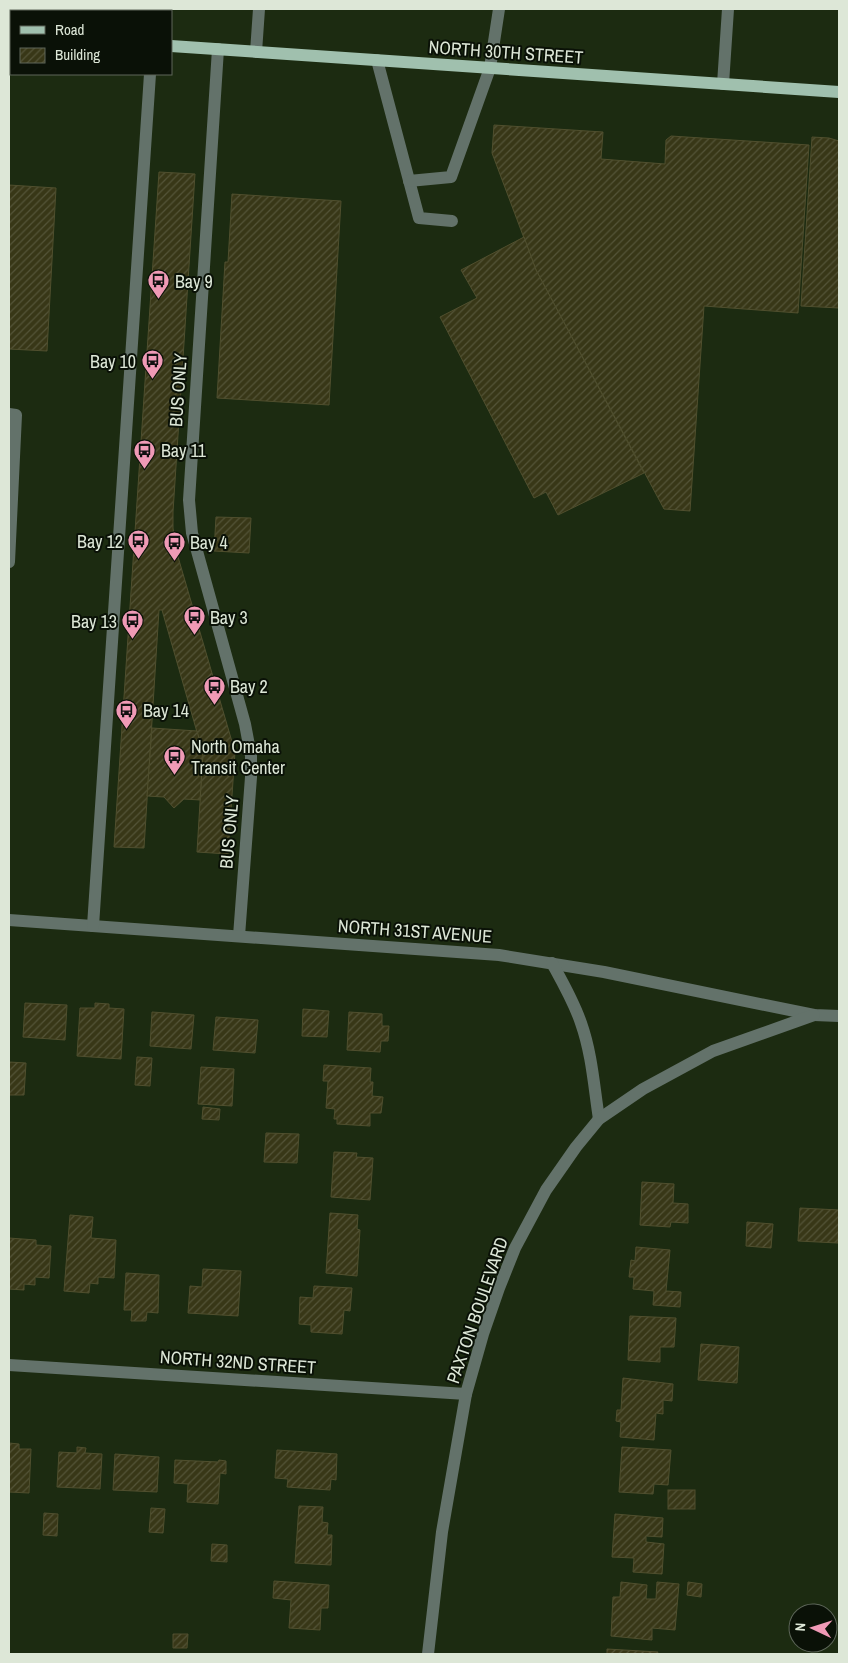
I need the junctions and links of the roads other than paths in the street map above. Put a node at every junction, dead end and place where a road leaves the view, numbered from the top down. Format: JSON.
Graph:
{"nodes":[{"id":1,"x":259,"y":9,"type":"edge"},
{"id":2,"x":500,"y":9,"type":"edge"},
{"id":3,"x":728,"y":9,"type":"edge"},
{"id":4,"x":172,"y":46,"type":"edge"},
{"id":5,"x":218,"y":49,"type":"junction"},
{"id":6,"x":256,"y":52,"type":"junction"},
{"id":7,"x":377,"y":60,"type":"junction"},
{"id":8,"x":490,"y":68,"type":"junction"},
{"id":9,"x":150,"y":75,"type":"edge"},
{"id":10,"x":723,"y":84,"type":"junction"},
{"id":11,"x":839,"y":92,"type":"edge"},
{"id":12,"x":409,"y":181,"type":"junction"},
{"id":13,"x":452,"y":221,"type":"dead end"},
{"id":14,"x":9,"y":414,"type":"edge"},
{"id":15,"x":9,"y":562,"type":"edge"},
{"id":16,"x":9,"y":920,"type":"edge"},
{"id":17,"x":93,"y":926,"type":"junction"},
{"id":18,"x":238,"y":936,"type":"junction"},
{"id":19,"x":552,"y":964,"type":"junction"},
{"id":20,"x":814,"y":1015,"type":"junction"},
{"id":21,"x":839,"y":1016,"type":"edge"},
{"id":22,"x":599,"y":1119,"type":"junction"},
{"id":23,"x":9,"y":1365,"type":"edge"},
{"id":24,"x":466,"y":1394,"type":"junction"},
{"id":25,"x":428,"y":1654,"type":"edge"}],
"edges":[{"from":1,"to":6,"type":"street"},
{"from":2,"to":8,"type":"street"},
{"from":3,"to":10,"type":"street"},
{"from":4,"to":5,"type":"main road","name":"NORTH 30TH STREET"},
{"from":5,"to":6,"type":"main road","name":"NORTH 30TH STREET"},
{"from":5,"to":18,"type":"street","name":"BUS ONLY"},
{"from":6,"to":7,"type":"main road","name":"NORTH 30TH STREET"},
{"from":7,"to":8,"type":"main road","name":"NORTH 30TH STREET"},
{"from":7,"to":12,"type":"street"},
{"from":8,"to":10,"type":"main road","name":"NORTH 30TH STREET"},
{"from":8,"to":12,"type":"street"},
{"from":9,"to":17,"type":"street"},
{"from":10,"to":11,"type":"main road","name":"NORTH 30TH STREET"},
{"from":12,"to":13,"type":"street"},
{"from":14,"to":15,"type":"street"},
{"from":16,"to":17,"type":"street","name":"NORTH 31ST AVENUE"},
{"from":17,"to":18,"type":"street","name":"NORTH 31ST AVENUE"},
{"from":18,"to":19,"type":"street","name":"NORTH 31ST AVENUE"},
{"from":19,"to":20,"type":"street","name":"NORTH 31ST AVENUE"},
{"from":19,"to":22,"type":"street"},
{"from":20,"to":21,"type":"street"},
{"from":20,"to":22,"type":"street","name":"PAXTON BOULEVARD"},
{"from":22,"to":24,"type":"street","name":"PAXTON BOULEVARD"},
{"from":23,"to":24,"type":"street","name":"NORTH 32ND STREET"},
{"from":24,"to":25,"type":"street","name":"PAXTON BOULEVARD"}]}
